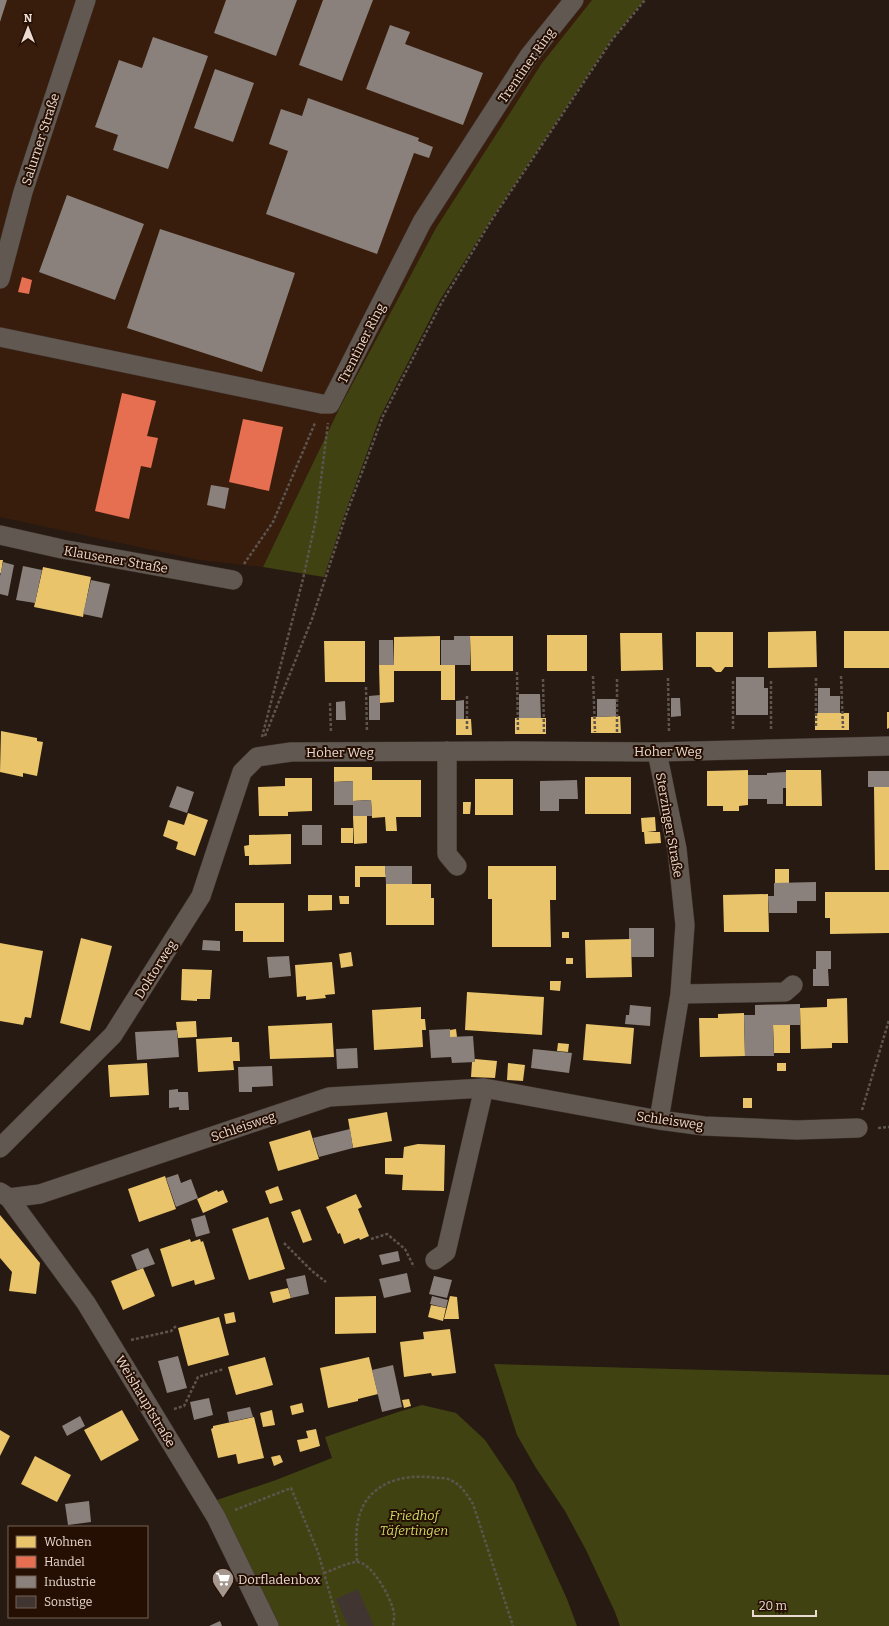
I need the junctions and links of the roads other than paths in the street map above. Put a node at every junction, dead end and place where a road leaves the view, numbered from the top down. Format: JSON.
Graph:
{"nodes":[{"id":1,"x":86,"y":0,"type":"edge"},
{"id":2,"x":574,"y":0,"type":"edge"},
{"id":3,"x":0,"y":279,"type":"edge"},
{"id":4,"x":0,"y":337,"type":"edge"},
{"id":5,"x":0,"y":535,"type":"edge"},
{"id":6,"x":233,"y":580,"type":"road end"},
{"id":7,"x":889,"y":746,"type":"edge"},
{"id":8,"x":447,"y":751,"type":"junction"},
{"id":9,"x":663,"y":752,"type":"junction"},
{"id":10,"x":257,"y":757,"type":"joint"},
{"id":11,"x":457,"y":866,"type":"dead end"},
{"id":12,"x":793,"y":985,"type":"dead end"},
{"id":13,"x":680,"y":994,"type":"junction"},
{"id":14,"x":484,"y":1088,"type":"junction"},
{"id":15,"x":659,"y":1120,"type":"junction"},
{"id":16,"x":858,"y":1128,"type":"road end"},
{"id":17,"x":0,"y":1148,"type":"edge"},
{"id":18,"x":4,"y":1195,"type":"edge"},
{"id":19,"x":436,"y":1260,"type":"dead end"},
{"id":20,"x":269,"y":1626,"type":"edge"}],
"edges":[{"from":1,"to":3,"type":"street","name":"Salurner Straße"},
{"from":2,"to":4,"type":"street","name":"Trentiner Ring"},
{"from":5,"to":6,"type":"street","name":"Klausener Straße"},
{"from":7,"to":9,"type":"street","name":"Hoher Weg"},
{"from":8,"to":9,"type":"street","name":"Hoher Weg"},
{"from":8,"to":10,"type":"street","name":"Hoher Weg"},
{"from":8,"to":11,"type":"street"},
{"from":9,"to":13,"type":"street","name":"Sterzinger Straße"},
{"from":10,"to":17,"type":"street","name":"Doktorweg"},
{"from":12,"to":13,"type":"street"},
{"from":13,"to":15,"type":"street","name":"Sterzinger Straße"},
{"from":14,"to":15,"type":"street","name":"Schleisweg"},
{"from":14,"to":18,"type":"street","name":"Schleisweg"},
{"from":14,"to":19,"type":"street"},
{"from":15,"to":16,"type":"street","name":"Schleisweg"},
{"from":18,"to":20,"type":"street","name":"Weishauptstraße"}]}
